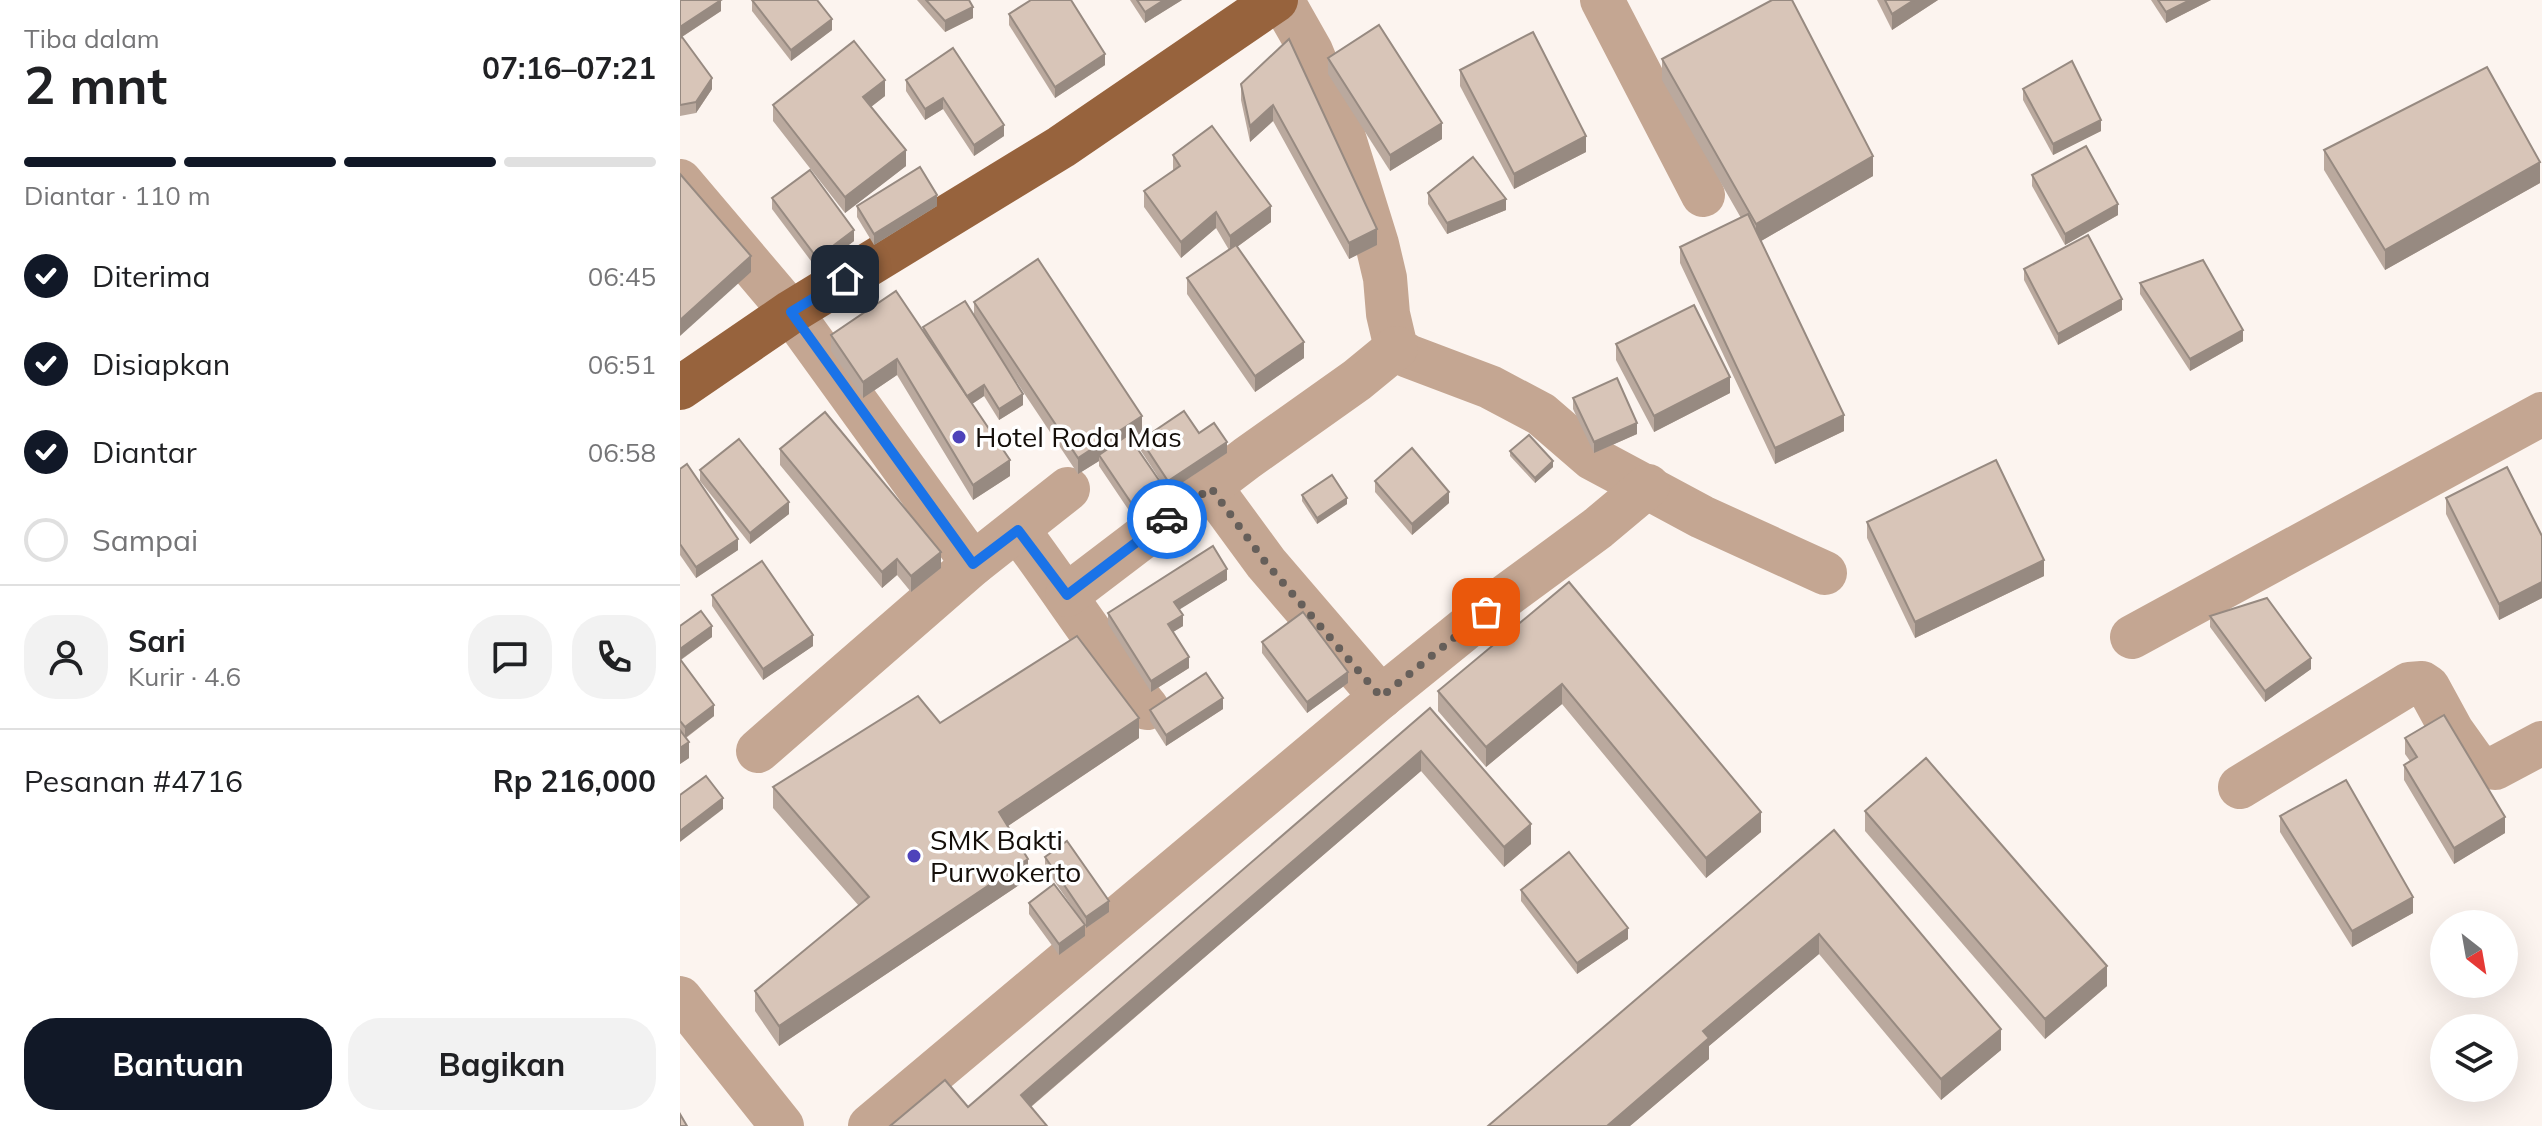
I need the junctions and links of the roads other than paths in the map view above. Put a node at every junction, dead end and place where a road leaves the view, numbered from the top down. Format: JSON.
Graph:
{"nodes":[{"id":1,"x":1276,"y":0,"type":"edge"},
{"id":2,"x":1282,"y":0,"type":"edge"},
{"id":3,"x":1602,"y":0,"type":"edge"},
{"id":4,"x":680,"y":181,"type":"edge"},
{"id":5,"x":1703,"y":195,"type":"dead end"},
{"id":6,"x":791,"y":312,"type":"junction"},
{"id":7,"x":1396,"y":348,"type":"junction"},
{"id":8,"x":680,"y":388,"type":"edge"},
{"id":9,"x":2542,"y":414,"type":"edge"},
{"id":10,"x":1648,"y":486,"type":"junction"},
{"id":11,"x":1211,"y":488,"type":"junction"},
{"id":12,"x":1068,"y":489,"type":"dead end"},
{"id":13,"x":1018,"y":530,"type":"junction"},
{"id":14,"x":973,"y":564,"type":"junction"},
{"id":15,"x":1825,"y":573,"type":"dead end"},
{"id":16,"x":1067,"y":595,"type":"junction"},
{"id":17,"x":2132,"y":637,"type":"dead end"},
{"id":18,"x":1381,"y":697,"type":"junction"},
{"id":19,"x":1147,"y":708,"type":"edge"},
{"id":20,"x":2542,"y":743,"type":"edge"},
{"id":21,"x":758,"y":751,"type":"dead end"},
{"id":22,"x":2240,"y":787,"type":"dead end"},
{"id":23,"x":680,"y":998,"type":"edge"},
{"id":24,"x":782,"y":1126,"type":"edge"},
{"id":25,"x":870,"y":1126,"type":"edge"}],
"edges":[{"from":1,"to":6,"type":"main road"},
{"from":2,"to":7,"type":"street"},
{"from":3,"to":5,"type":"street"},
{"from":4,"to":6,"type":"street"},
{"from":6,"to":8,"type":"main road"},
{"from":6,"to":14,"type":"street"},
{"from":7,"to":10,"type":"street"},
{"from":7,"to":11,"type":"street"},
{"from":9,"to":17,"type":"street"},
{"from":10,"to":15,"type":"street"},
{"from":10,"to":18,"type":"street"},
{"from":11,"to":16,"type":"street"},
{"from":11,"to":18,"type":"street"},
{"from":12,"to":13,"type":"street"},
{"from":13,"to":14,"type":"street"},
{"from":13,"to":16,"type":"street"},
{"from":14,"to":21,"type":"street"},
{"from":16,"to":19,"type":"street"},
{"from":18,"to":25,"type":"street"},
{"from":20,"to":22,"type":"street"},
{"from":23,"to":24,"type":"street"}]}
